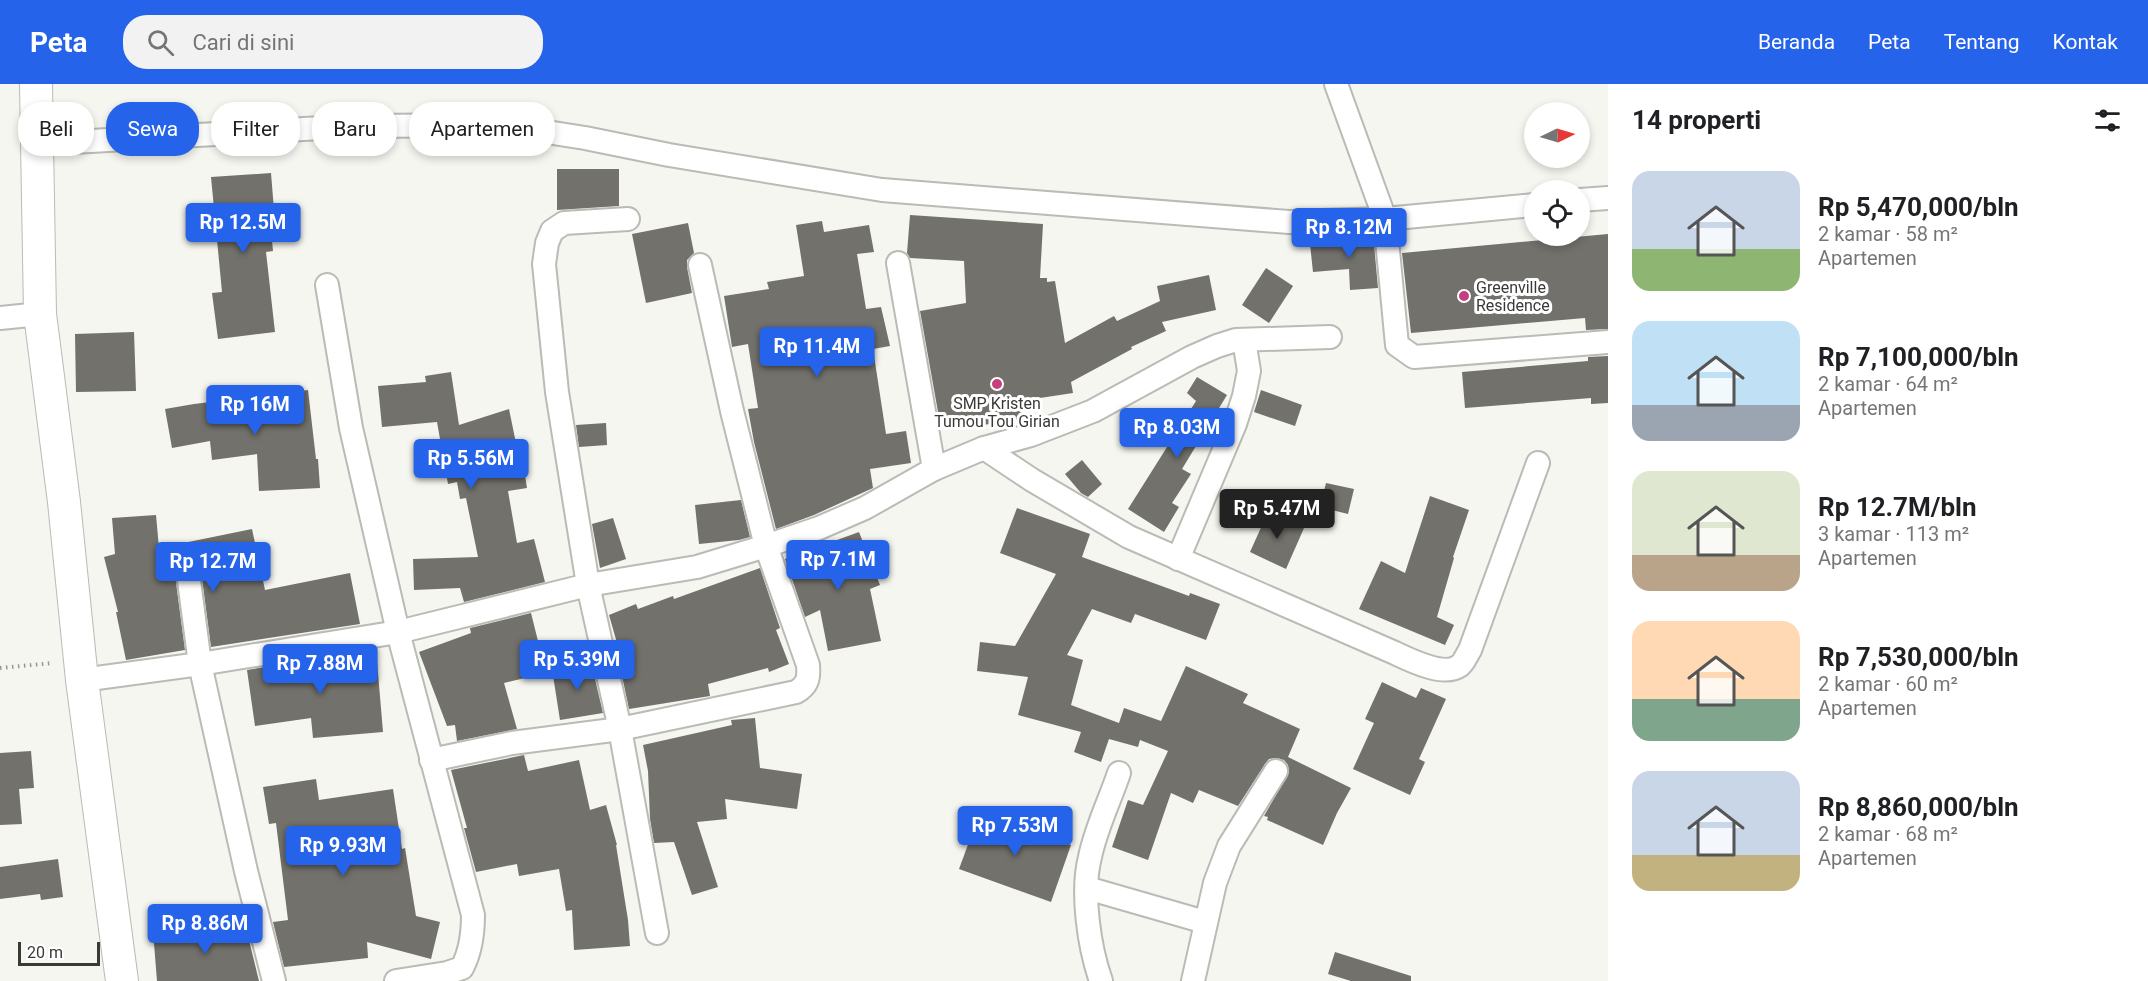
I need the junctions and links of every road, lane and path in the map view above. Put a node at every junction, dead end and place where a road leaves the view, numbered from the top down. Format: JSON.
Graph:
{"nodes":[{"id":1,"x":36,"y":84,"type":"edge"},
{"id":2,"x":1336,"y":84,"type":"edge"},
{"id":3,"x":36,"y":102,"type":"edge"},
{"id":4,"x":94,"y":141,"type":"edge"},
{"id":5,"x":37,"y":156,"type":"edge"},
{"id":6,"x":1608,"y":198,"type":"edge"},
{"id":7,"x":1590,"y":199,"type":"edge"},
{"id":8,"x":1524,"y":206,"type":"edge"},
{"id":9,"x":628,"y":219,"type":"dead end"},
{"id":10,"x":1385,"y":219,"type":"junction"},
{"id":11,"x":898,"y":263,"type":"dead end"},
{"id":12,"x":700,"y":265,"type":"dead end"},
{"id":13,"x":327,"y":285,"type":"dead end"},
{"id":14,"x":40,"y":314,"type":"junction"},
{"id":15,"x":0,"y":318,"type":"edge"},
{"id":16,"x":1330,"y":337,"type":"dead end"},
{"id":17,"x":1244,"y":340,"type":"junction"},
{"id":18,"x":1608,"y":342,"type":"edge"},
{"id":19,"x":984,"y":448,"type":"junction"},
{"id":20,"x":1538,"y":463,"type":"dead end"},
{"id":21,"x":934,"y":469,"type":"junction"},
{"id":22,"x":765,"y":546,"type":"junction"},
{"id":23,"x":186,"y":558,"type":"dead end"},
{"id":24,"x":1178,"y":559,"type":"junction"},
{"id":25,"x":588,"y":585,"type":"junction"},
{"id":26,"x":398,"y":632,"type":"junction"},
{"id":27,"x":200,"y":664,"type":"junction"},
{"id":28,"x":0,"y":668,"type":"edge"},
{"id":29,"x":81,"y":670,"type":"junction"},
{"id":30,"x":620,"y":729,"type":"junction"},
{"id":31,"x":431,"y":760,"type":"junction"},
{"id":32,"x":1276,"y":771,"type":"dead end"},
{"id":33,"x":1119,"y":773,"type":"dead end"},
{"id":34,"x":1088,"y":888,"type":"junction"},
{"id":35,"x":1205,"y":922,"type":"junction"},
{"id":36,"x":657,"y":933,"type":"dead end"},
{"id":37,"x":122,"y":981,"type":"edge"},
{"id":38,"x":274,"y":981,"type":"edge"},
{"id":39,"x":396,"y":981,"type":"edge"},
{"id":40,"x":1101,"y":981,"type":"edge"},
{"id":41,"x":1192,"y":981,"type":"edge"}],
"edges":[{"from":1,"to":3,"type":"street"},
{"from":2,"to":10,"type":"street"},
{"from":4,"to":10,"type":"street"},
{"from":5,"to":14,"type":"street"},
{"from":6,"to":7,"type":"street"},
{"from":8,"to":10,"type":"street"},
{"from":9,"to":25,"type":"street"},
{"from":10,"to":18,"type":"street"},
{"from":11,"to":21,"type":"street"},
{"from":12,"to":22,"type":"street"},
{"from":13,"to":26,"type":"street"},
{"from":14,"to":15,"type":"street"},
{"from":14,"to":29,"type":"street"},
{"from":16,"to":17,"type":"street"},
{"from":17,"to":19,"type":"street"},
{"from":17,"to":24,"type":"street"},
{"from":19,"to":21,"type":"street"},
{"from":19,"to":24,"type":"street"},
{"from":20,"to":24,"type":"street"},
{"from":21,"to":22,"type":"street"},
{"from":22,"to":25,"type":"street"},
{"from":22,"to":30,"type":"street"},
{"from":23,"to":27,"type":"street"},
{"from":25,"to":26,"type":"street"},
{"from":25,"to":30,"type":"street"},
{"from":26,"to":27,"type":"street"},
{"from":26,"to":31,"type":"street"},
{"from":27,"to":29,"type":"street"},
{"from":27,"to":38,"type":"street"},
{"from":28,"to":29,"type":"path"},
{"from":29,"to":37,"type":"street"},
{"from":30,"to":31,"type":"street"},
{"from":30,"to":36,"type":"street"},
{"from":31,"to":39,"type":"street"},
{"from":32,"to":35,"type":"street"},
{"from":33,"to":34,"type":"street"},
{"from":34,"to":35,"type":"street"},
{"from":34,"to":40,"type":"street"},
{"from":35,"to":41,"type":"street"}]}
